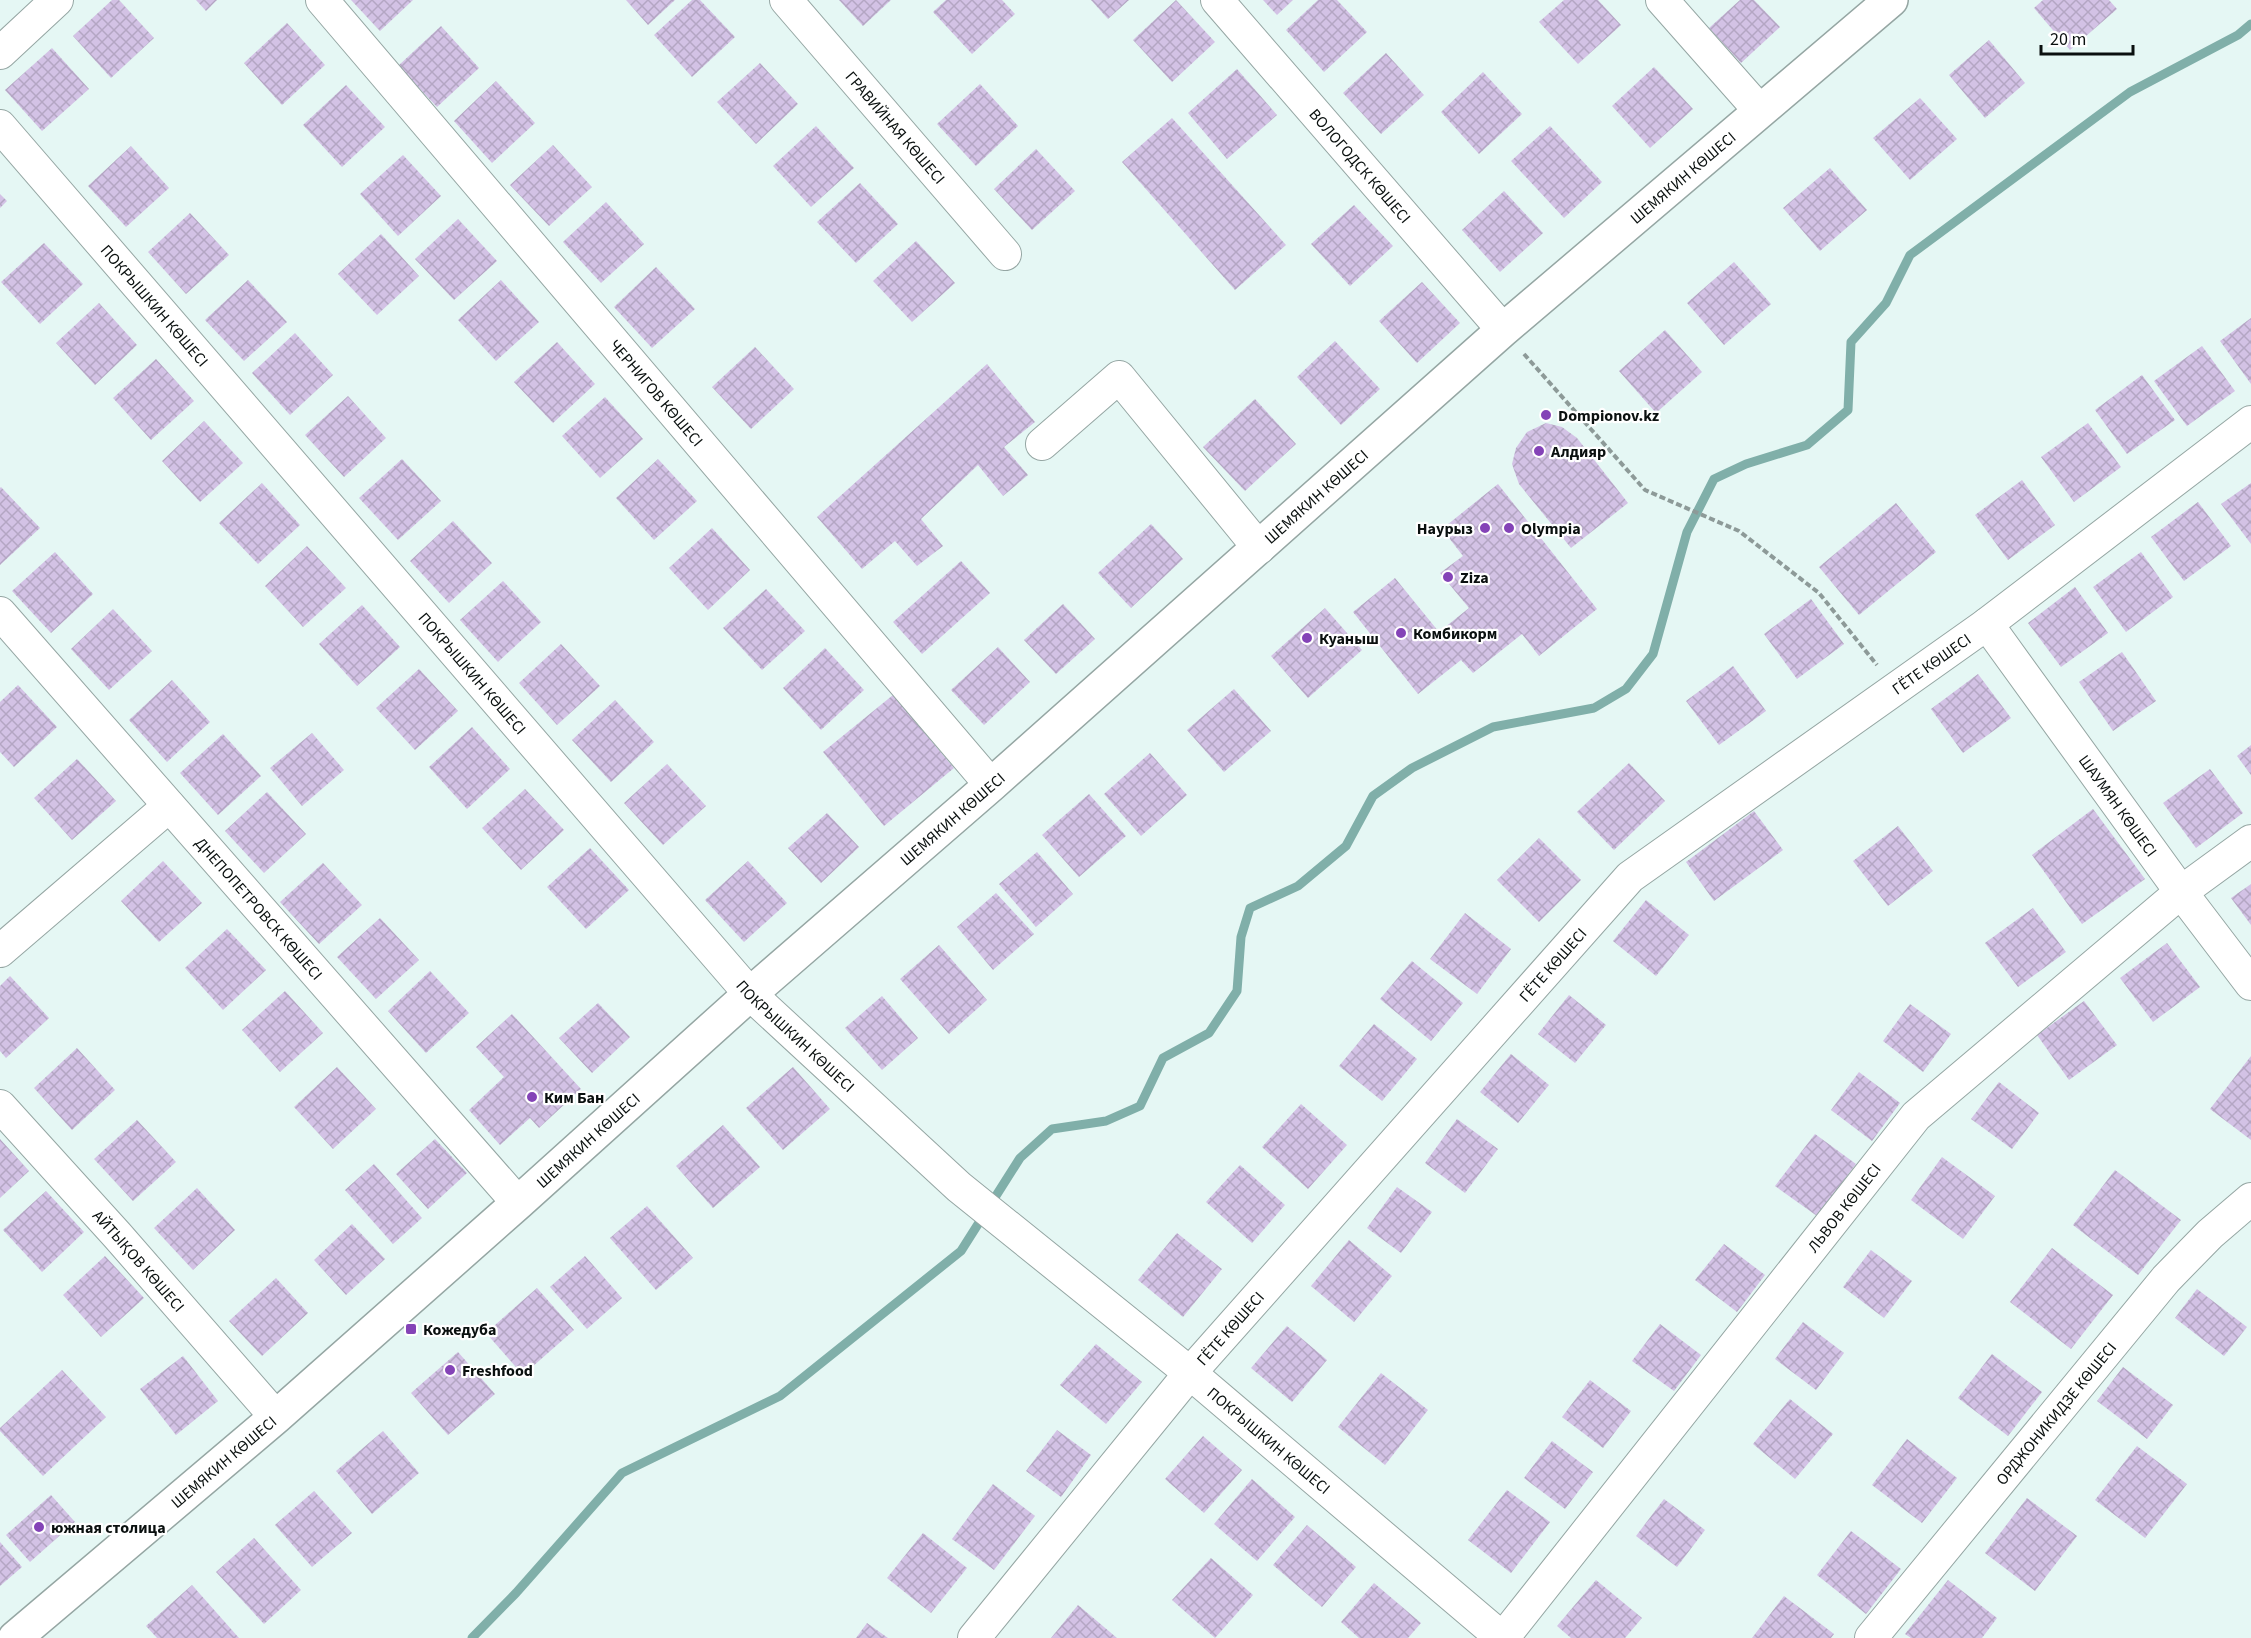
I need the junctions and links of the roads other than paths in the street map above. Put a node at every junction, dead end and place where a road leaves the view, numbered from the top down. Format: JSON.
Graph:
{"nodes":[{"id":1,"x":57,"y":0,"type":"edge"},
{"id":2,"x":322,"y":0,"type":"edge"},
{"id":3,"x":786,"y":0,"type":"edge"},
{"id":4,"x":1217,"y":0,"type":"edge"},
{"id":5,"x":1662,"y":0,"type":"edge"},
{"id":6,"x":1891,"y":0,"type":"edge"},
{"id":7,"x":0,"y":54,"type":"edge"},
{"id":8,"x":1760,"y":111,"type":"junction"},
{"id":9,"x":0,"y":126,"type":"edge"},
{"id":10,"x":1005,"y":254,"type":"dead end"},
{"id":11,"x":1503,"y":330,"type":"junction"},
{"id":12,"x":2251,"y":422,"type":"edge"},
{"id":13,"x":1042,"y":444,"type":"dead end"},
{"id":14,"x":1259,"y":548,"type":"junction"},
{"id":15,"x":0,"y":613,"type":"edge"},
{"id":16,"x":1987,"y":624,"type":"junction"},
{"id":17,"x":991,"y":785,"type":"junction"},
{"id":18,"x":169,"y":806,"type":"junction"},
{"id":19,"x":2251,"y":841,"type":"edge"},
{"id":20,"x":2181,"y":892,"type":"junction"},
{"id":21,"x":0,"y":951,"type":"edge"},
{"id":22,"x":2251,"y":984,"type":"edge"},
{"id":23,"x":750,"y":994,"type":"junction"},
{"id":24,"x":0,"y":1106,"type":"edge"},
{"id":25,"x":2251,"y":1199,"type":"edge"},
{"id":26,"x":518,"y":1203,"type":"junction"},
{"id":27,"x":1190,"y":1373,"type":"junction"},
{"id":28,"x":276,"y":1417,"type":"junction"},
{"id":29,"x":15,"y":1638,"type":"edge"},
{"id":30,"x":974,"y":1638,"type":"edge"},
{"id":31,"x":1502,"y":1638,"type":"edge"},
{"id":32,"x":1871,"y":1638,"type":"edge"}],
"edges":[{"from":1,"to":7,"type":"street"},
{"from":2,"to":17,"type":"street","name":"ЧЕРНИГОВ КӨШЕСІ"},
{"from":3,"to":10,"type":"street","name":"ГРАВИЙНАЯ КӨШЕСІ"},
{"from":4,"to":11,"type":"street","name":"ВОЛОГОДСК КӨШЕСІ"},
{"from":5,"to":8,"type":"street"},
{"from":6,"to":8,"type":"main road","name":"ШЕМЯКИН КӨШЕСІ"},
{"from":8,"to":11,"type":"main road","name":"ШЕМЯКИН КӨШЕСІ"},
{"from":9,"to":23,"type":"street","name":"ПОКРЫШКИН КӨШЕСІ"},
{"from":11,"to":14,"type":"main road","name":"ШЕМЯКИН КӨШЕСІ"},
{"from":12,"to":16,"type":"street","name":"ГЁТЕ КӨШЕСІ"},
{"from":13,"to":14,"type":"street"},
{"from":14,"to":17,"type":"main road","name":"ШЕМЯКИН КӨШЕСІ"},
{"from":15,"to":18,"type":"street","name":"ДНЕПОПЕТРОВСК КӨШЕСІ"},
{"from":16,"to":20,"type":"street","name":"ШАУМЯН КӨШЕСІ"},
{"from":16,"to":27,"type":"street","name":"ГЁТЕ КӨШЕСІ"},
{"from":17,"to":23,"type":"main road","name":"ШЕМЯКИН КӨШЕСІ"},
{"from":18,"to":21,"type":"street"},
{"from":18,"to":26,"type":"street","name":"ДНЕПОПЕТРОВСК КӨШЕСІ"},
{"from":19,"to":20,"type":"street","name":"ЛЬВОВ КӨШЕСІ"},
{"from":20,"to":22,"type":"street","name":"ШАУМЯН КӨШЕСІ"},
{"from":20,"to":31,"type":"street","name":"ЛЬВОВ КӨШЕСІ"},
{"from":23,"to":26,"type":"main road","name":"ШЕМЯКИН КӨШЕСІ"},
{"from":23,"to":27,"type":"street","name":"ПОКРЫШКИН КӨШЕСІ"},
{"from":24,"to":28,"type":"street","name":"АЙТЫҚОВ КӨШЕСІ"},
{"from":25,"to":32,"type":"street","name":"ОРДЖОНИКИДЗЕ КӨШЕСІ"},
{"from":26,"to":28,"type":"main road","name":"ШЕМЯКИН КӨШЕСІ"},
{"from":27,"to":30,"type":"street","name":"ГЁТЕ КӨШЕСІ"},
{"from":27,"to":31,"type":"street","name":"ПОКРЫШКИН КӨШЕСІ"},
{"from":28,"to":29,"type":"main road","name":"ШЕМЯКИН КӨШЕСІ"}]}
